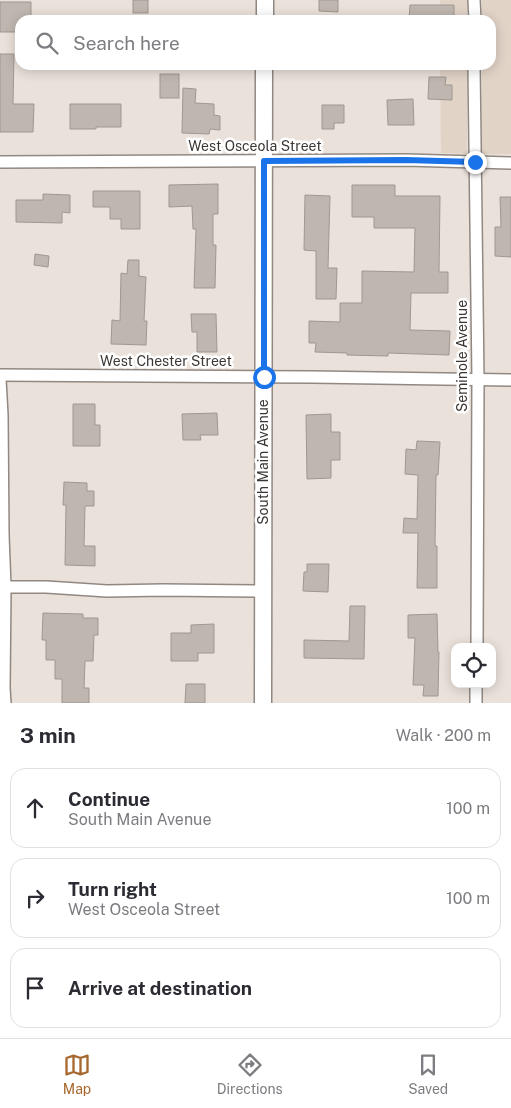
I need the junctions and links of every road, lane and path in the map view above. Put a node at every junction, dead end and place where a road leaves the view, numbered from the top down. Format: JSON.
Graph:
{"nodes":[{"id":1,"x":265,"y":0,"type":"edge"},
{"id":2,"x":474,"y":0,"type":"edge"},
{"id":3,"x":264,"y":15,"type":"edge"},
{"id":4,"x":474,"y":15,"type":"edge"},
{"id":5,"x":264,"y":70,"type":"edge"},
{"id":6,"x":474,"y":70,"type":"edge"},
{"id":7,"x":264,"y":161,"type":"junction"},
{"id":8,"x":0,"y":162,"type":"edge"},
{"id":9,"x":475,"y":162,"type":"junction"},
{"id":10,"x":511,"y":163,"type":"edge"},
{"id":11,"x":0,"y":375,"type":"edge"},
{"id":12,"x":264,"y":377,"type":"junction"},
{"id":13,"x":478,"y":379,"type":"junction"},
{"id":14,"x":0,"y":380,"type":"edge"},
{"id":15,"x":511,"y":380,"type":"edge"},
{"id":16,"x":5,"y":588,"type":"junction"},
{"id":17,"x":263,"y":591,"type":"junction"},
{"id":18,"x":477,"y":643,"type":"edge"},
{"id":19,"x":476,"y":688,"type":"edge"},
{"id":20,"x":5,"y":703,"type":"edge"},
{"id":21,"x":263,"y":703,"type":"edge"},
{"id":22,"x":476,"y":703,"type":"edge"}],
"edges":[{"from":1,"to":3,"type":"street"},
{"from":2,"to":4,"type":"street"},
{"from":5,"to":7,"type":"street","name":"South Main Avenue"},
{"from":6,"to":9,"type":"street","name":"Seminole Avenue"},
{"from":7,"to":8,"type":"street","name":"West Osceola Street"},
{"from":7,"to":9,"type":"street","name":"West Osceola Street"},
{"from":7,"to":12,"type":"street","name":"South Main Avenue"},
{"from":9,"to":10,"type":"street","name":"West Osceola Street"},
{"from":9,"to":13,"type":"street","name":"Seminole Avenue"},
{"from":11,"to":12,"type":"street","name":"West Chester Street"},
{"from":12,"to":13,"type":"street","name":"West Chester Street"},
{"from":12,"to":17,"type":"street","name":"South Main Avenue"},
{"from":13,"to":15,"type":"street","name":"West Chester Street"},
{"from":13,"to":18,"type":"street","name":"Seminole Avenue"},
{"from":14,"to":16,"type":"street"},
{"from":16,"to":17,"type":"street"},
{"from":16,"to":20,"type":"street"},
{"from":17,"to":21,"type":"street","name":"South Main Avenue"},
{"from":19,"to":22,"type":"street"}]}
